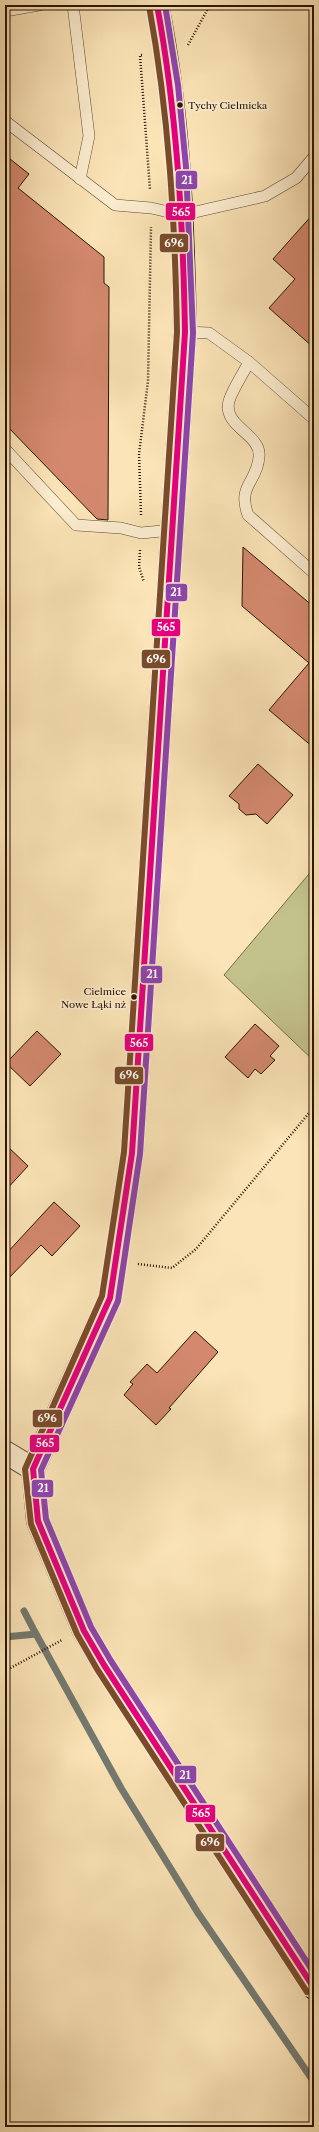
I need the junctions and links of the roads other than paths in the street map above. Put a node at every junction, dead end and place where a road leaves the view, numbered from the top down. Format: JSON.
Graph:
{"nodes":[{"id":1,"x":39,"y":5,"type":"edge"},
{"id":2,"x":73,"y":5,"type":"edge"},
{"id":3,"x":156,"y":5,"type":"edge"},
{"id":4,"x":5,"y":11,"type":"edge"},
{"id":5,"x":5,"y":121,"type":"edge"},
{"id":6,"x":314,"y":157,"type":"edge"},
{"id":7,"x":80,"y":179,"type":"junction"},
{"id":8,"x":182,"y":215,"type":"junction"},
{"id":9,"x":185,"y":332,"type":"junction"},
{"id":10,"x":249,"y":362,"type":"junction"},
{"id":11,"x":314,"y":419,"type":"edge"},
{"id":12,"x":5,"y":449,"type":"edge"},
{"id":13,"x":172,"y":530,"type":"junction"},
{"id":14,"x":314,"y":574,"type":"edge"},
{"id":15,"x":5,"y":1452,"type":"edge"},
{"id":16,"x":33,"y":1469,"type":"junction"},
{"id":17,"x":314,"y":1988,"type":"edge"}],
"edges":[{"from":1,"to":4,"type":"lane"},
{"from":2,"to":7,"type":"lane"},
{"from":3,"to":8,"type":"street"},
{"from":5,"to":7,"type":"lane"},
{"from":6,"to":8,"type":"lane"},
{"from":7,"to":8,"type":"lane"},
{"from":8,"to":9,"type":"street"},
{"from":9,"to":10,"type":"lane"},
{"from":9,"to":13,"type":"street"},
{"from":10,"to":11,"type":"lane"},
{"from":10,"to":14,"type":"lane"},
{"from":12,"to":13,"type":"lane"},
{"from":13,"to":16,"type":"street"},
{"from":15,"to":16,"type":"street"},
{"from":16,"to":17,"type":"street"}]}
